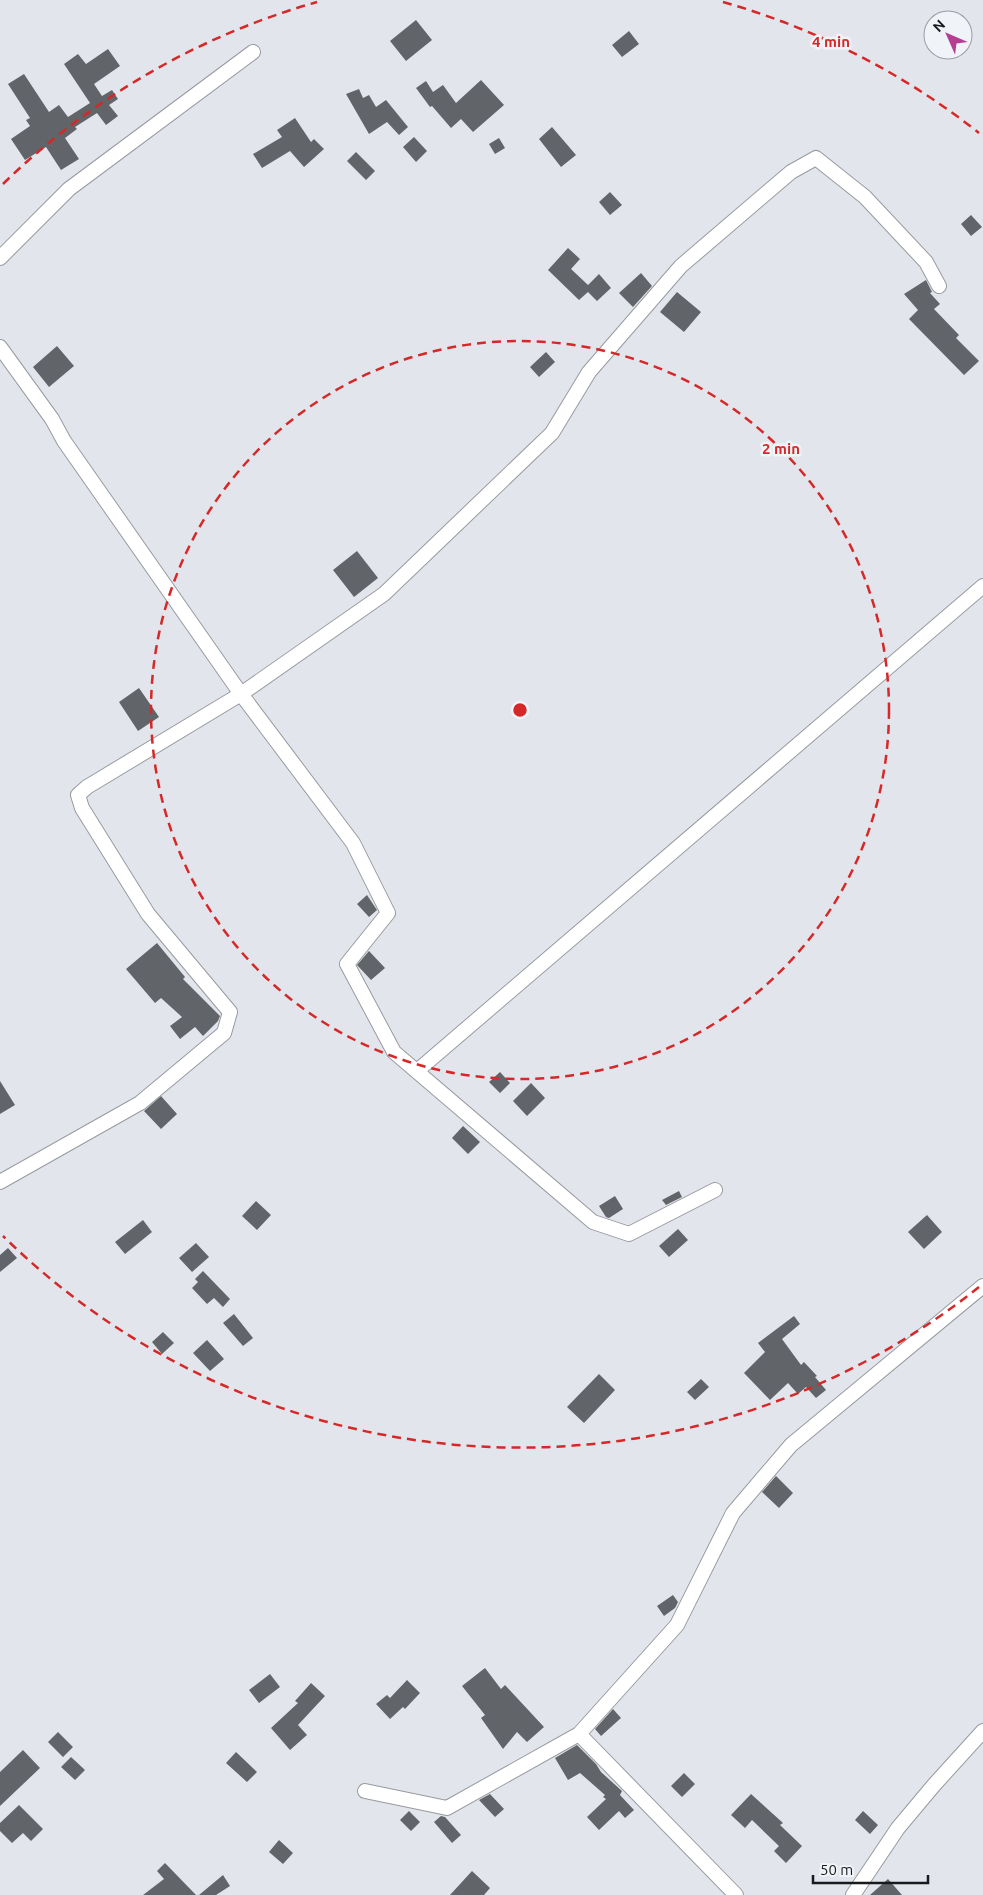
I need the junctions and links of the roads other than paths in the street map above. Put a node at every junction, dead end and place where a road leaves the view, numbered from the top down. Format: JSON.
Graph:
{"nodes":[{"id":1,"x":253,"y":52,"type":"dead end"},
{"id":2,"x":0,"y":258,"type":"edge"},
{"id":3,"x":939,"y":286,"type":"dead end"},
{"id":4,"x":0,"y":347,"type":"edge"},
{"id":5,"x":983,"y":586,"type":"edge"},
{"id":6,"x":241,"y":694,"type":"junction"},
{"id":7,"x":417,"y":1071,"type":"junction"},
{"id":8,"x":0,"y":1182,"type":"edge"},
{"id":9,"x":715,"y":1190,"type":"dead end"},
{"id":10,"x":983,"y":1286,"type":"edge"},
{"id":11,"x":983,"y":1732,"type":"edge"},
{"id":12,"x":579,"y":1734,"type":"junction"},
{"id":13,"x":365,"y":1791,"type":"dead end"},
{"id":14,"x":736,"y":1895,"type":"edge"},
{"id":15,"x":853,"y":1895,"type":"edge"}],
"edges":[{"from":1,"to":2,"type":"street"},
{"from":3,"to":6,"type":"street"},
{"from":4,"to":6,"type":"street"},
{"from":5,"to":7,"type":"street"},
{"from":6,"to":7,"type":"street"},
{"from":6,"to":8,"type":"street"},
{"from":7,"to":9,"type":"street"},
{"from":10,"to":12,"type":"street"},
{"from":11,"to":15,"type":"street"},
{"from":12,"to":13,"type":"street"},
{"from":12,"to":14,"type":"street"}]}
